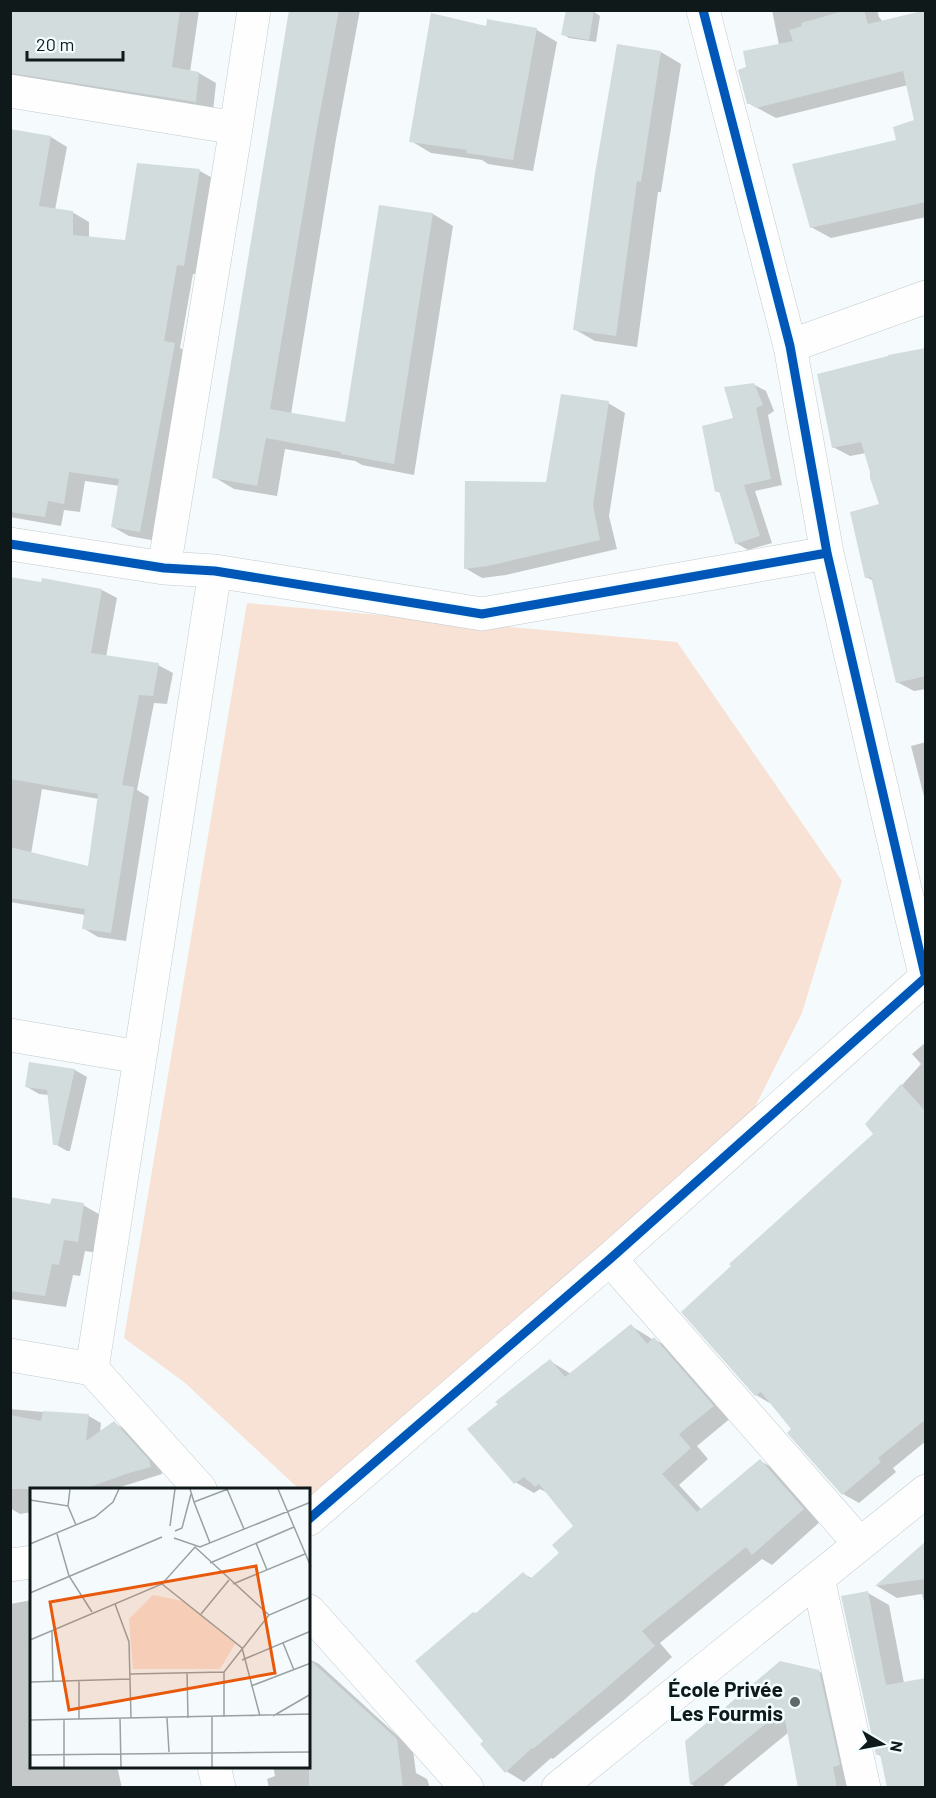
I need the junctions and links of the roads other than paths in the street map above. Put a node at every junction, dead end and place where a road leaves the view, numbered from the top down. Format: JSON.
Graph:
{"nodes":[{"id":1,"x":254,"y":10,"type":"edge"},
{"id":2,"x":703,"y":10,"type":"edge"},
{"id":3,"x":10,"y":91,"type":"edge"},
{"id":4,"x":236,"y":128,"type":"junction"},
{"id":5,"x":926,"y":297,"type":"edge"},
{"id":6,"x":790,"y":346,"type":"junction"},
{"id":7,"x":10,"y":544,"type":"edge"},
{"id":8,"x":827,"y":553,"type":"junction"},
{"id":9,"x":164,"y":568,"type":"junction"},
{"id":10,"x":215,"y":571,"type":"junction"},
{"id":11,"x":925,"y":978,"type":"edge"},
{"id":12,"x":10,"y":1035,"type":"edge"},
{"id":13,"x":139,"y":1057,"type":"junction"},
{"id":14,"x":610,"y":1260,"type":"junction"},
{"id":15,"x":10,"y":1355,"type":"edge"},
{"id":16,"x":92,"y":1369,"type":"junction"},
{"id":17,"x":199,"y":1488,"type":"edge"},
{"id":18,"x":926,"y":1491,"type":"edge"},
{"id":19,"x":310,"y":1518,"type":"edge"},
{"id":20,"x":860,"y":1544,"type":"junction"},
{"id":21,"x":30,"y":1562,"type":"edge"},
{"id":22,"x":10,"y":1565,"type":"edge"},
{"id":23,"x":818,"y":1578,"type":"junction"},
{"id":24,"x":310,"y":1612,"type":"edge"},
{"id":25,"x":214,"y":1768,"type":"edge"},
{"id":26,"x":219,"y":1788,"type":"edge"},
{"id":27,"x":467,"y":1788,"type":"edge"},
{"id":28,"x":558,"y":1788,"type":"edge"},
{"id":29,"x":864,"y":1788,"type":"edge"}],
"edges":[{"from":1,"to":4,"type":"street"},
{"from":2,"to":6,"type":"street"},
{"from":3,"to":4,"type":"street"},
{"from":4,"to":9,"type":"street"},
{"from":5,"to":6,"type":"street"},
{"from":6,"to":8,"type":"street"},
{"from":7,"to":9,"type":"street"},
{"from":8,"to":10,"type":"street"},
{"from":8,"to":11,"type":"street"},
{"from":9,"to":10,"type":"street"},
{"from":10,"to":13,"type":"street"},
{"from":11,"to":14,"type":"street"},
{"from":12,"to":13,"type":"street"},
{"from":13,"to":16,"type":"street"},
{"from":14,"to":19,"type":"street"},
{"from":14,"to":20,"type":"street"},
{"from":15,"to":16,"type":"street"},
{"from":16,"to":17,"type":"street"},
{"from":18,"to":20,"type":"street"},
{"from":20,"to":23,"type":"street"},
{"from":21,"to":22,"type":"street"},
{"from":23,"to":28,"type":"street"},
{"from":23,"to":29,"type":"street"},
{"from":24,"to":27,"type":"street"},
{"from":25,"to":26,"type":"street"}]}
